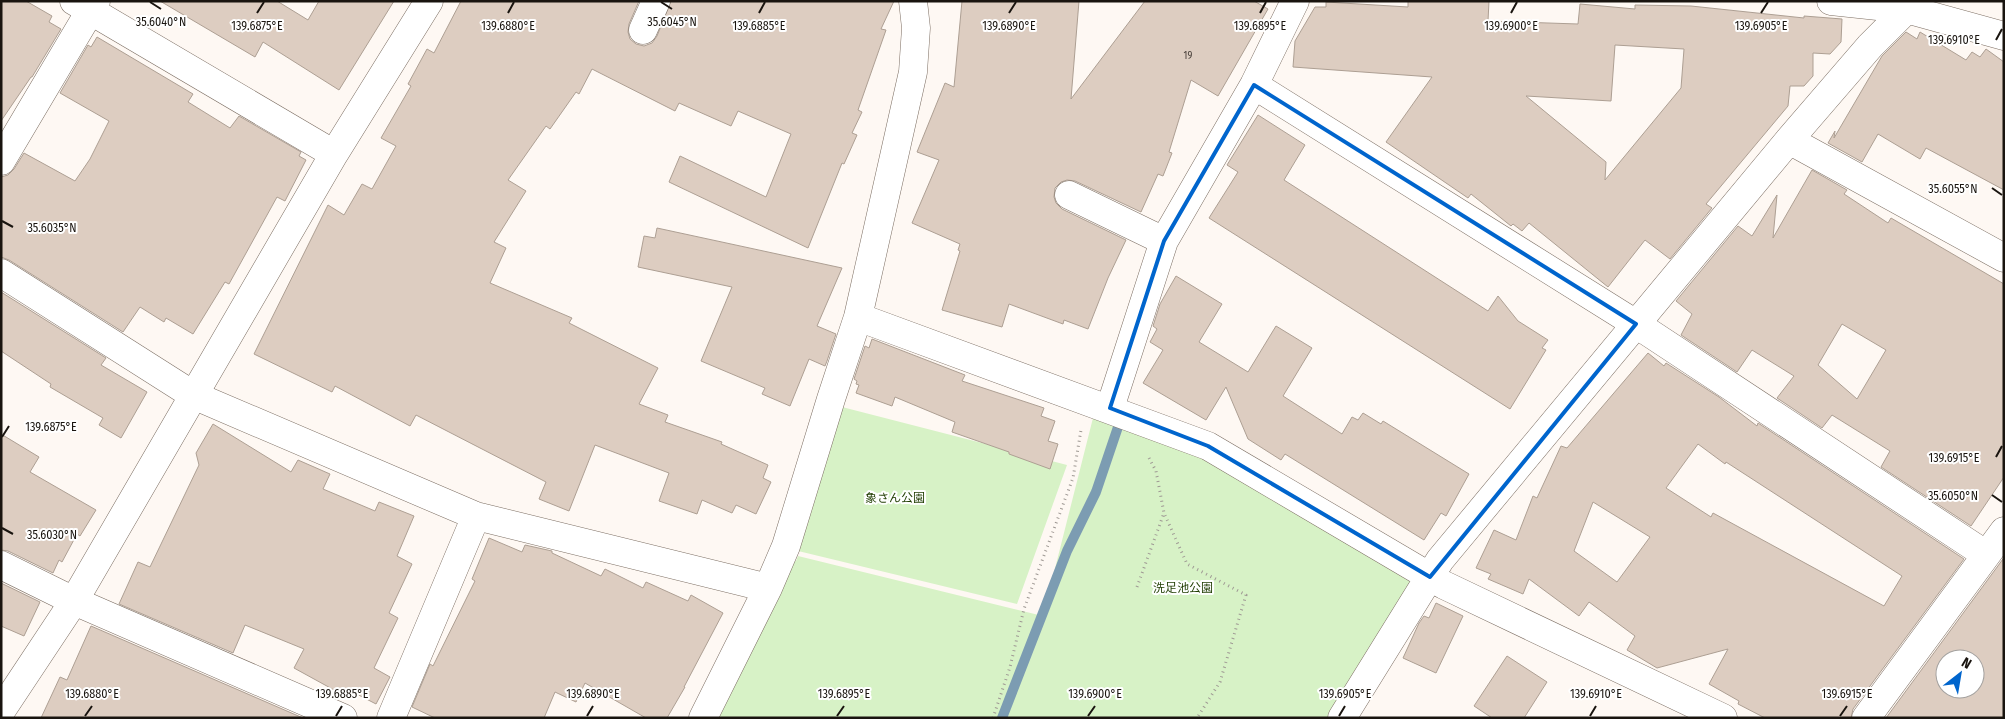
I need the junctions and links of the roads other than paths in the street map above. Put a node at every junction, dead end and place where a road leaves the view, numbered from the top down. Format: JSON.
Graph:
{"nodes":[{"id":1,"x":429,"y":1,"type":"edge"},
{"id":2,"x":656,"y":1,"type":"edge"},
{"id":3,"x":913,"y":1,"type":"edge"},
{"id":4,"x":1295,"y":1,"type":"edge"},
{"id":5,"x":1831,"y":1,"type":"edge"},
{"id":6,"x":87,"y":4,"type":"edge"},
{"id":7,"x":1910,"y":5,"type":"edge"},
{"id":8,"x":643,"y":30,"type":"dead end"},
{"id":9,"x":2004,"y":36,"type":"edge"},
{"id":10,"x":1254,"y":86,"type":"junction"},
{"id":11,"x":1789,"y":140,"type":"junction"},
{"id":12,"x":334,"y":154,"type":"junction"},
{"id":13,"x":1,"y":161,"type":"edge"},
{"id":14,"x":1070,"y":195,"type":"dead end"},
{"id":15,"x":1164,"y":241,"type":"junction"},
{"id":16,"x":2004,"y":258,"type":"edge"},
{"id":17,"x":1,"y":273,"type":"edge"},
{"id":18,"x":858,"y":317,"type":"junction"},
{"id":19,"x":1636,"y":324,"type":"junction"},
{"id":20,"x":193,"y":396,"type":"junction"},
{"id":21,"x":1098,"y":404,"type":"junction"},
{"id":22,"x":476,"y":516,"type":"junction"},
{"id":23,"x":1996,"y":544,"type":"edge"},
{"id":24,"x":1,"y":565,"type":"edge"},
{"id":25,"x":1430,"y":577,"type":"junction"},
{"id":26,"x":768,"y":588,"type":"junction"},
{"id":27,"x":74,"y":601,"type":"junction"},
{"id":28,"x":1,"y":711,"type":"edge"},
{"id":29,"x":343,"y":718,"type":"edge"},
{"id":30,"x":391,"y":718,"type":"edge"},
{"id":31,"x":703,"y":718,"type":"edge"},
{"id":32,"x":1342,"y":718,"type":"edge"},
{"id":33,"x":1723,"y":718,"type":"edge"},
{"id":34,"x":1866,"y":718,"type":"edge"}],
"edges":[{"from":1,"to":12,"type":"street"},
{"from":2,"to":8,"type":"street"},
{"from":3,"to":18,"type":"street"},
{"from":4,"to":10,"type":"street"},
{"from":5,"to":7,"type":"street"},
{"from":6,"to":12,"type":"street"},
{"from":6,"to":13,"type":"street"},
{"from":7,"to":9,"type":"street"},
{"from":7,"to":11,"type":"street"},
{"from":10,"to":15,"type":"street"},
{"from":10,"to":19,"type":"street"},
{"from":11,"to":16,"type":"street"},
{"from":11,"to":19,"type":"street"},
{"from":12,"to":20,"type":"street"},
{"from":14,"to":15,"type":"street"},
{"from":15,"to":21,"type":"street"},
{"from":17,"to":20,"type":"street"},
{"from":18,"to":21,"type":"street"},
{"from":18,"to":26,"type":"street"},
{"from":19,"to":23,"type":"street"},
{"from":19,"to":25,"type":"street"},
{"from":20,"to":22,"type":"street"},
{"from":20,"to":27,"type":"street"},
{"from":21,"to":25,"type":"street"},
{"from":22,"to":26,"type":"street"},
{"from":22,"to":30,"type":"street"},
{"from":23,"to":34,"type":"street"},
{"from":24,"to":27,"type":"street"},
{"from":25,"to":32,"type":"street"},
{"from":25,"to":33,"type":"street"},
{"from":26,"to":31,"type":"street"},
{"from":27,"to":28,"type":"street"},
{"from":27,"to":29,"type":"street"}]}
